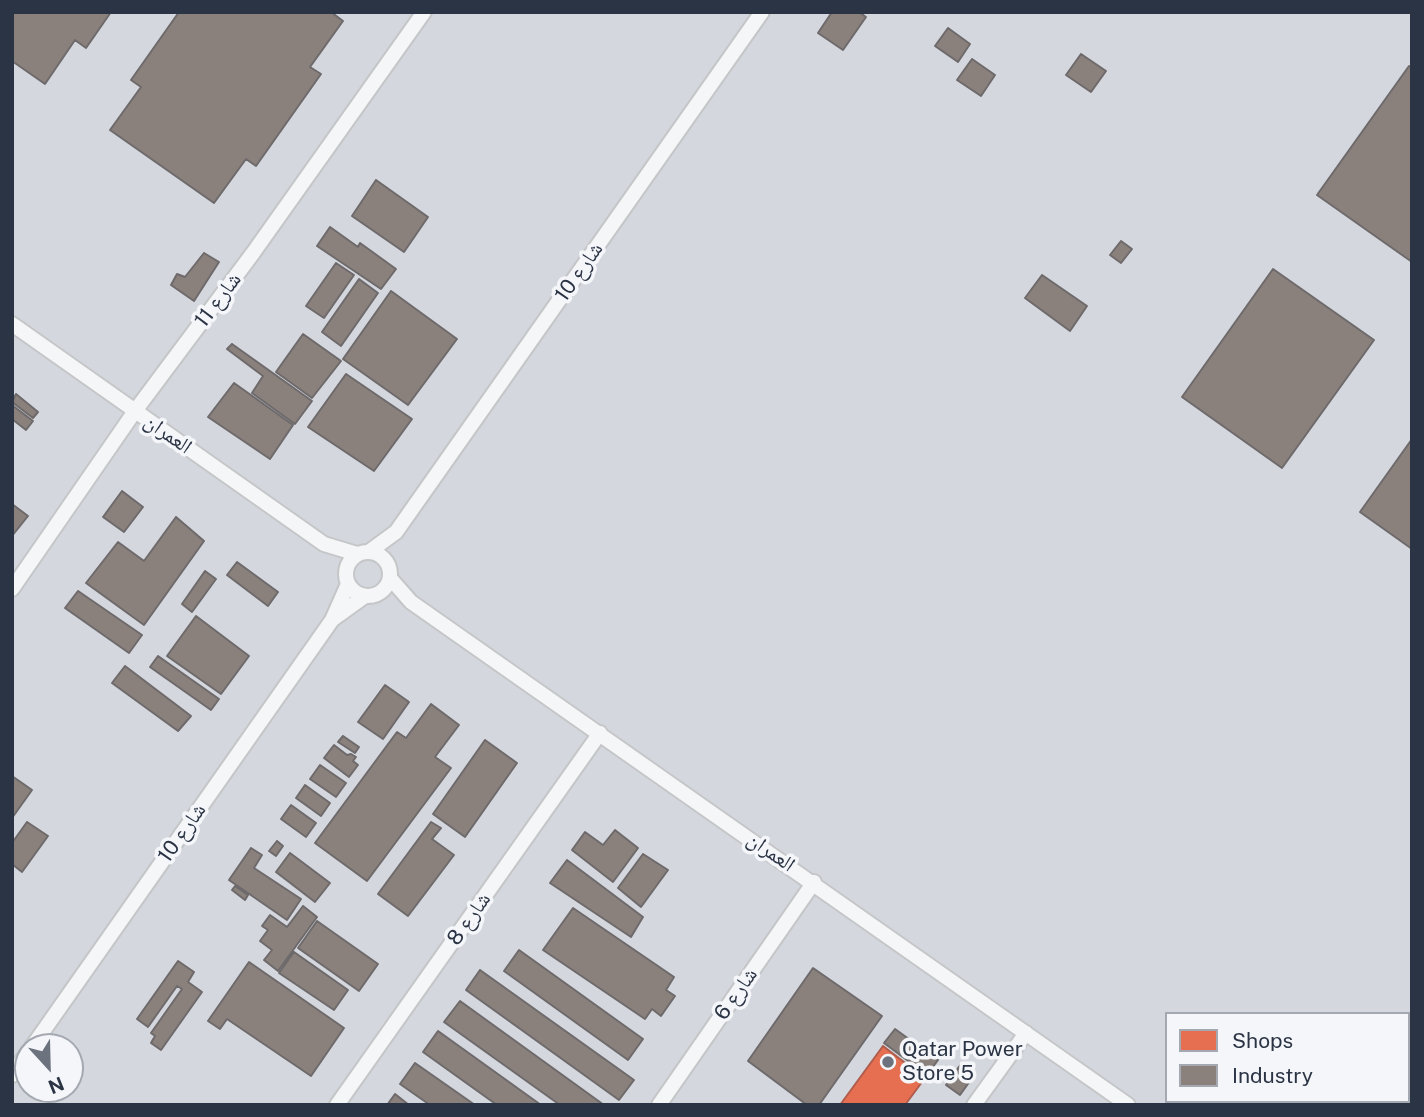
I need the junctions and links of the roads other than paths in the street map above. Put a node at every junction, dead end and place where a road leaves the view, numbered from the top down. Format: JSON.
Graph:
{"nodes":[{"id":1,"x":424,"y":12,"type":"edge"},
{"id":2,"x":762,"y":12,"type":"edge"},
{"id":3,"x":12,"y":324,"type":"edge"},
{"id":4,"x":135,"y":411,"type":"junction"},
{"id":5,"x":396,"y":532,"type":"junction"},
{"id":6,"x":324,"y":544,"type":"junction"},
{"id":7,"x":363,"y":553,"type":"junction"},
{"id":8,"x":389,"y":571,"type":"junction"},
{"id":9,"x":346,"y":578,"type":"junction"},
{"id":10,"x":12,"y":589,"type":"edge"},
{"id":11,"x":371,"y":595,"type":"junction"},
{"id":12,"x":411,"y":602,"type":"junction"},
{"id":13,"x":332,"y":620,"type":"junction"},
{"id":14,"x":600,"y":733,"type":"junction"},
{"id":15,"x":814,"y":882,"type":"junction"},
{"id":16,"x":42,"y":1033,"type":"edge"},
{"id":17,"x":1026,"y":1033,"type":"junction"},
{"id":18,"x":337,"y":1105,"type":"edge"},
{"id":19,"x":659,"y":1105,"type":"edge"},
{"id":20,"x":974,"y":1105,"type":"edge"},
{"id":21,"x":1128,"y":1105,"type":"edge"}],
"edges":[{"from":1,"to":4,"type":"street","name":"شارع 11"},
{"from":2,"to":5,"type":"street","name":"شارع 10"},
{"from":3,"to":4,"type":"street","name":"العمران"},
{"from":4,"to":6,"type":"street","name":"العمران"},
{"from":4,"to":10,"type":"street","name":"شارع 11"},
{"from":5,"to":7,"type":"street","name":"شارع 10"},
{"from":5,"to":8,"type":"street","name":"شارع 10"},
{"from":6,"to":7,"type":"street","name":"العمران"},
{"from":6,"to":9,"type":"street","name":"العمران"},
{"from":7,"to":8,"type":"street"},
{"from":7,"to":9,"type":"street"},
{"from":8,"to":11,"type":"street"},
{"from":8,"to":12,"type":"street","name":"العمران"},
{"from":9,"to":11,"type":"street"},
{"from":9,"to":13,"type":"street","name":"شارع 10"},
{"from":11,"to":12,"type":"street","name":"العمران"},
{"from":11,"to":13,"type":"street","name":"شارع 10"},
{"from":12,"to":14,"type":"street","name":"العمران"},
{"from":13,"to":16,"type":"street","name":"شارع 10"},
{"from":14,"to":15,"type":"street","name":"العمران"},
{"from":14,"to":18,"type":"street","name":"شارع 8"},
{"from":15,"to":17,"type":"street","name":"العمران"},
{"from":15,"to":19,"type":"street","name":"شارع 6"},
{"from":17,"to":20,"type":"street"},
{"from":17,"to":21,"type":"street","name":"العمران"}]}
